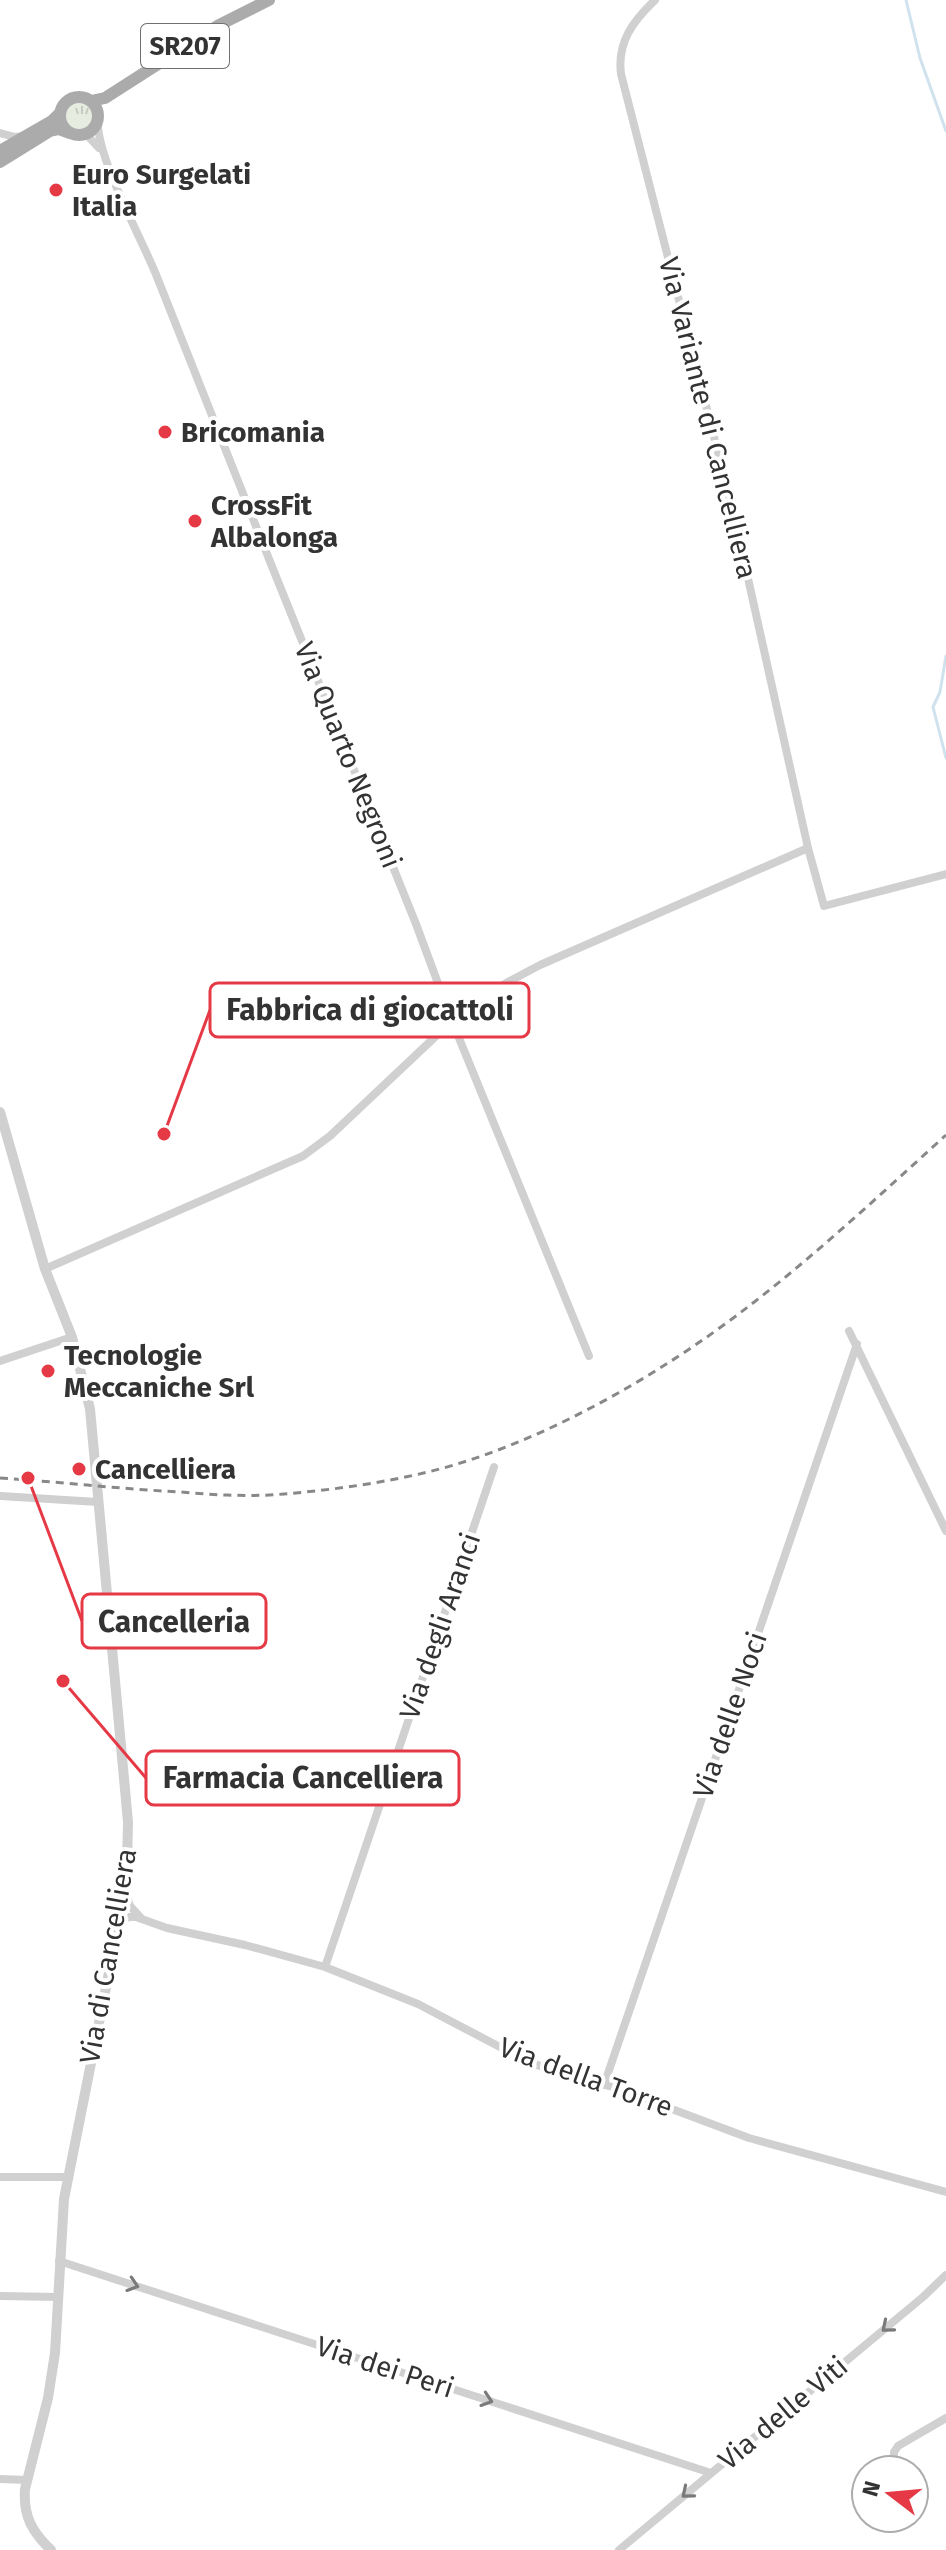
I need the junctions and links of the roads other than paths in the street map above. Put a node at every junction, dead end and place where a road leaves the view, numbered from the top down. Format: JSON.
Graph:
{"nodes":[{"id":1,"x":269,"y":0,"type":"edge"},
{"id":2,"x":655,"y":0,"type":"edge"},
{"id":3,"x":98,"y":107,"type":"junction"},
{"id":4,"x":60,"y":113,"type":"junction"},
{"id":5,"x":0,"y":133,"type":"edge"},
{"id":6,"x":70,"y":133,"type":"junction"},
{"id":7,"x":86,"y":134,"type":"junction"},
{"id":8,"x":28,"y":135,"type":"junction"},
{"id":9,"x":0,"y":151,"type":"edge"},
{"id":10,"x":104,"y":155,"type":"junction"},
{"id":11,"x":0,"y":162,"type":"edge"},
{"id":12,"x":808,"y":848,"type":"junction"},
{"id":13,"x":946,"y":874,"type":"edge"},
{"id":14,"x":452,"y":1021,"type":"junction"},
{"id":15,"x":0,"y":1112,"type":"edge"},
{"id":16,"x":45,"y":1269,"type":"junction"},
{"id":17,"x":849,"y":1331,"type":"dead end"},
{"id":18,"x":72,"y":1337,"type":"junction"},
{"id":19,"x":857,"y":1344,"type":"junction"},
{"id":20,"x":589,"y":1356,"type":"dead end"},
{"id":21,"x":0,"y":1361,"type":"edge"},
{"id":22,"x":494,"y":1467,"type":"dead end"},
{"id":23,"x":0,"y":1496,"type":"edge"},
{"id":24,"x":98,"y":1502,"type":"junction"},
{"id":25,"x":946,"y":1531,"type":"edge"},
{"id":26,"x":125,"y":1889,"type":"junction"},
{"id":27,"x":142,"y":1919,"type":"junction"},
{"id":28,"x":120,"y":1921,"type":"junction"},
{"id":29,"x":325,"y":1967,"type":"junction"},
{"id":30,"x":604,"y":2085,"type":"junction"},
{"id":31,"x":0,"y":2177,"type":"edge"},
{"id":32,"x":68,"y":2177,"type":"junction"},
{"id":33,"x":946,"y":2192,"type":"edge"},
{"id":34,"x":59,"y":2261,"type":"junction"},
{"id":35,"x":946,"y":2275,"type":"edge"},
{"id":36,"x":0,"y":2296,"type":"edge"},
{"id":37,"x":59,"y":2297,"type":"junction"},
{"id":38,"x":946,"y":2418,"type":"edge"},
{"id":39,"x":894,"y":2454,"type":"edge"},
{"id":40,"x":711,"y":2473,"type":"junction"},
{"id":41,"x":0,"y":2479,"type":"edge"},
{"id":42,"x":27,"y":2480,"type":"junction"},
{"id":43,"x":51,"y":2550,"type":"edge"},
{"id":44,"x":619,"y":2550,"type":"edge"}],
"edges":[{"from":1,"to":3,"type":"main road","number":"SR207"},
{"from":2,"to":12,"type":"street","name":"Via Variante di Cancelliera"},
{"from":3,"to":4,"type":"main road","number":"SR207"},
{"from":3,"to":7,"type":"main road","number":"SR207"},
{"from":3,"to":10,"type":"street","name":"Via Quarto Negroni"},
{"from":4,"to":6,"type":"main road"},
{"from":4,"to":8,"type":"main road","number":"SR207"},
{"from":5,"to":8,"type":"street"},
{"from":6,"to":7,"type":"main road"},
{"from":6,"to":11,"type":"main road"},
{"from":7,"to":10,"type":"street","name":"Via Quarto Negroni"},
{"from":8,"to":9,"type":"main road","number":"SR207"},
{"from":10,"to":14,"type":"street","name":"Via Quarto Negroni"},
{"from":12,"to":13,"type":"street","name":"Via Variante di Cancelliera"},
{"from":12,"to":14,"type":"street"},
{"from":14,"to":16,"type":"street"},
{"from":14,"to":20,"type":"street","name":"Via Quarto Negroni"},
{"from":15,"to":16,"type":"street","name":"Via di Cancelliera"},
{"from":16,"to":18,"type":"street","name":"Via di Cancelliera"},
{"from":17,"to":19,"type":"street"},
{"from":18,"to":21,"type":"street"},
{"from":18,"to":24,"type":"street","name":"Via di Cancelliera"},
{"from":19,"to":25,"type":"street"},
{"from":19,"to":30,"type":"street","name":"Via delle Noci"},
{"from":22,"to":29,"type":"street","name":"Via degli Aranci"},
{"from":23,"to":24,"type":"street"},
{"from":24,"to":26,"type":"street","name":"Via di Cancelliera"},
{"from":26,"to":27,"type":"street"},
{"from":26,"to":28,"type":"street","name":"Via di Cancelliera"},
{"from":27,"to":28,"type":"street","name":"Via della Torre"},
{"from":27,"to":29,"type":"street","name":"Via della Torre"},
{"from":28,"to":32,"type":"street","name":"Via di Cancelliera"},
{"from":29,"to":30,"type":"street","name":"Via della Torre"},
{"from":30,"to":33,"type":"street","name":"Via della Torre"},
{"from":31,"to":32,"type":"street"},
{"from":32,"to":34,"type":"street","name":"Via di Cancelliera"},
{"from":34,"to":37,"type":"street","name":"Via di Cancelliera"},
{"from":34,"to":40,"type":"street","name":"Via dei Peri","one_way":true},
{"from":35,"to":40,"type":"street","name":"Via delle Viti","one_way":true},
{"from":36,"to":37,"type":"street"},
{"from":37,"to":42,"type":"street","name":"Via di Cancelliera"},
{"from":38,"to":39,"type":"street"},
{"from":40,"to":44,"type":"street","name":"Via delle Viti","one_way":true},
{"from":41,"to":42,"type":"street"},
{"from":42,"to":43,"type":"street","name":"Via di Cancelliera"}]}
